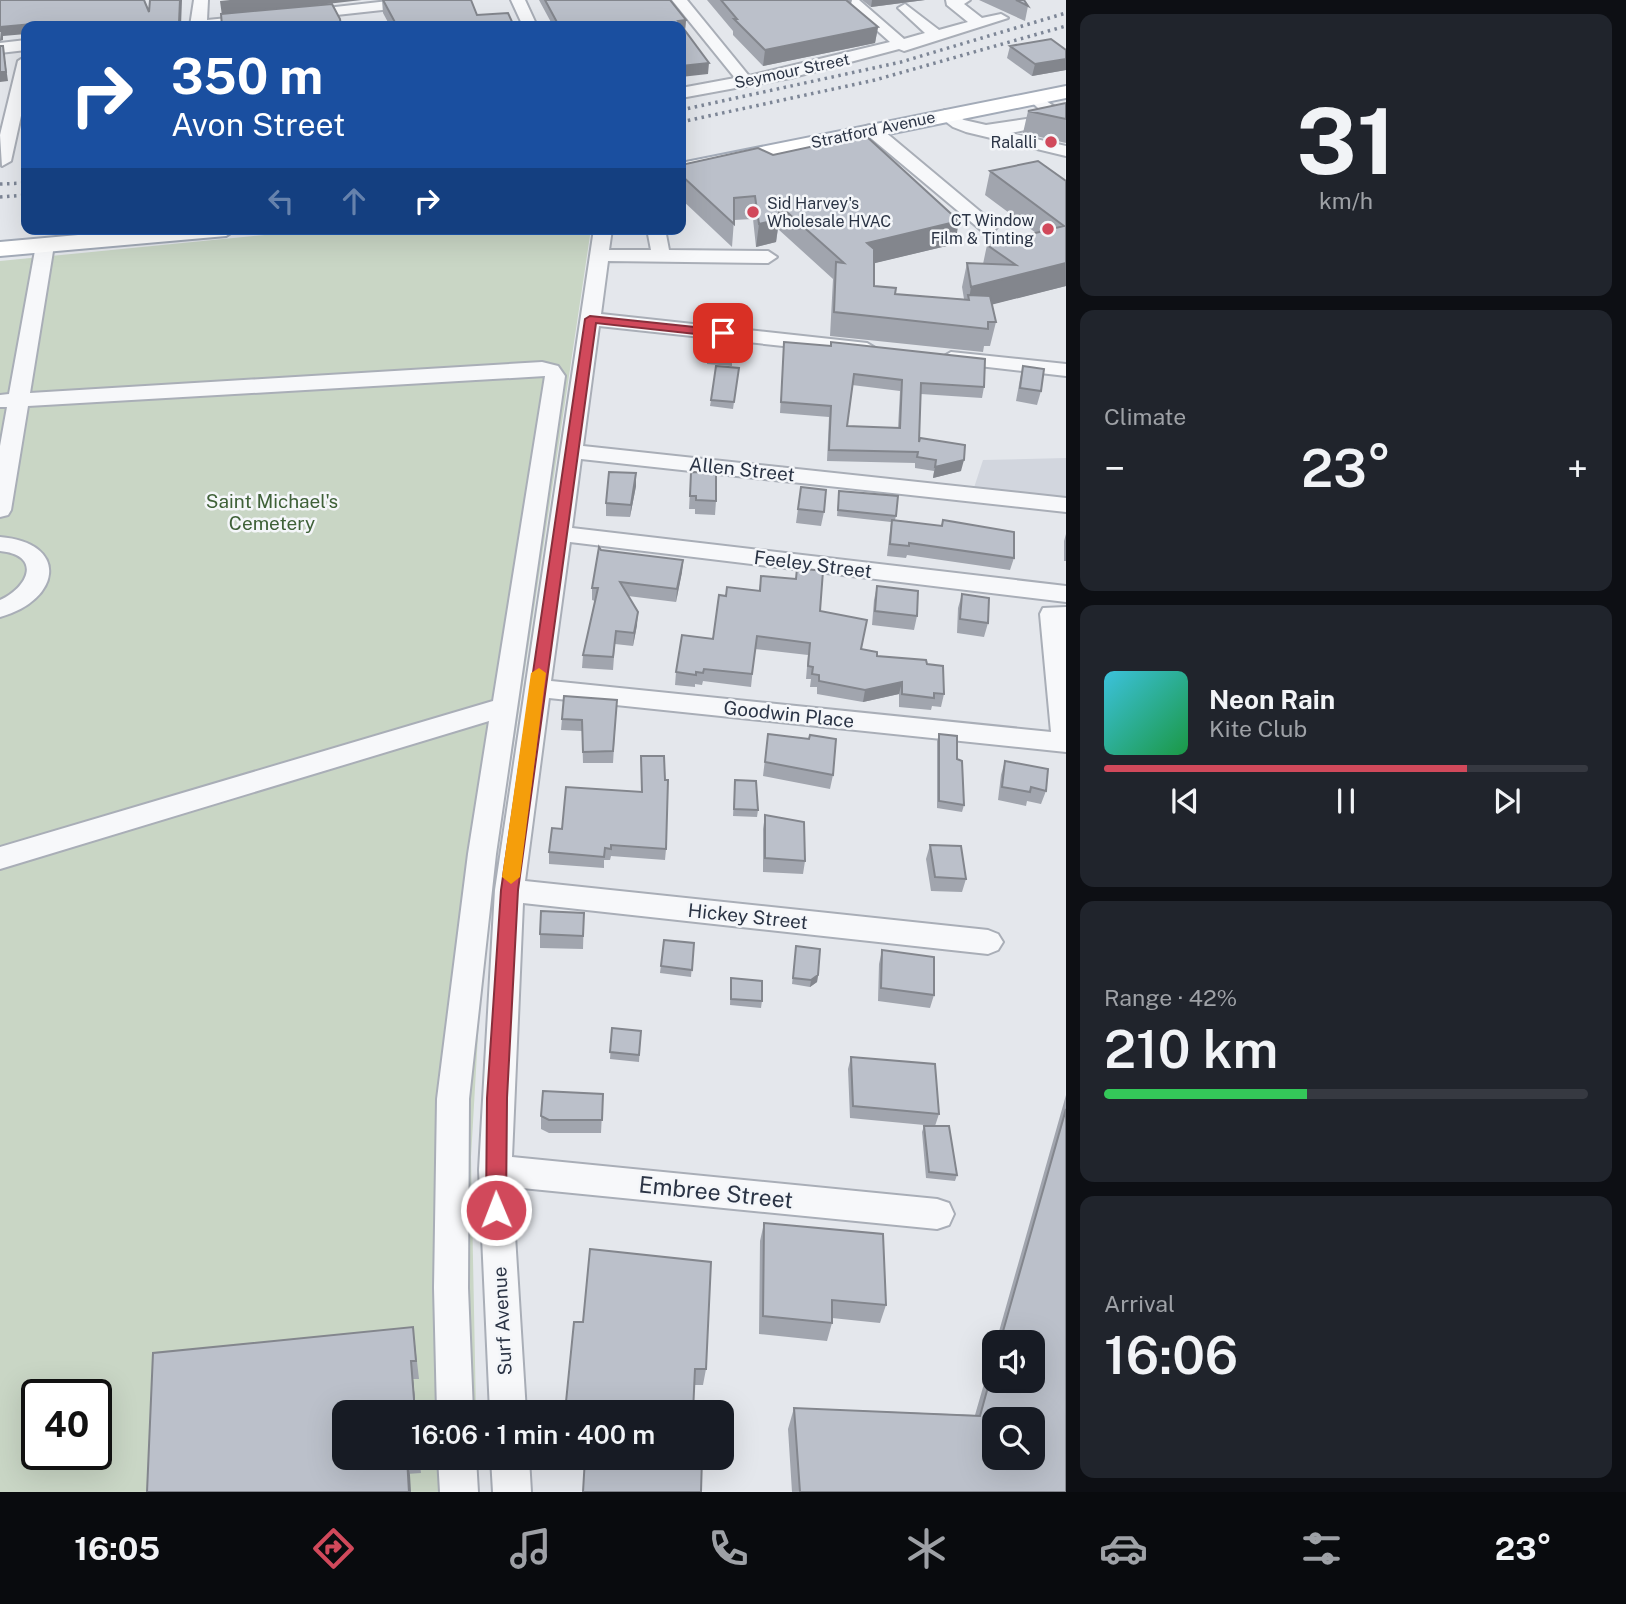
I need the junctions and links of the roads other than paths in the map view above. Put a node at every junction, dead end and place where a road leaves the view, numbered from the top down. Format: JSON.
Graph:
{"nodes":[{"id":1,"x":201,"y":0,"type":"edge"},
{"id":2,"x":437,"y":0,"type":"edge"},
{"id":3,"x":518,"y":0,"type":"edge"},
{"id":4,"x":679,"y":0,"type":"edge"},
{"id":5,"x":850,"y":0,"type":"edge"},
{"id":6,"x":964,"y":0,"type":"edge"},
{"id":7,"x":359,"y":8,"type":"junction"},
{"id":8,"x":905,"y":8,"type":"dead end"},
{"id":9,"x":1001,"y":18,"type":"dead end"},
{"id":10,"x":199,"y":21,"type":"edge"},
{"id":11,"x":243,"y":21,"type":"edge"},
{"id":12,"x":362,"y":21,"type":"edge"},
{"id":13,"x":528,"y":21,"type":"edge"},
{"id":14,"x":980,"y":24,"type":"junction"},
{"id":15,"x":937,"y":36,"type":"junction"},
{"id":16,"x":21,"y":46,"type":"edge"},
{"id":17,"x":904,"y":46,"type":"junction"},
{"id":18,"x":0,"y":48,"type":"edge"},
{"id":19,"x":21,"y":81,"type":"edge"},
{"id":20,"x":746,"y":82,"type":"junction"},
{"id":21,"x":686,"y":92,"type":"edge"},
{"id":22,"x":1065,"y":93,"type":"edge"},
{"id":23,"x":1035,"y":98,"type":"junction"},
{"id":24,"x":945,"y":115,"type":"junction"},
{"id":25,"x":872,"y":130,"type":"junction"},
{"id":26,"x":989,"y":131,"type":"junction"},
{"id":27,"x":1066,"y":151,"type":"edge"},
{"id":28,"x":21,"y":160,"type":"edge"},
{"id":29,"x":1,"y":161,"type":"edge"},
{"id":30,"x":686,"y":169,"type":"edge"},
{"id":31,"x":988,"y":227,"type":"dead end"},
{"id":32,"x":158,"y":235,"type":"edge"},
{"id":33,"x":657,"y":235,"type":"edge"},
{"id":34,"x":602,"y":242,"type":"edge"},
{"id":35,"x":45,"y":245,"type":"junction"},
{"id":36,"x":0,"y":249,"type":"edge"},
{"id":37,"x":661,"y":256,"type":"junction"},
{"id":38,"x":768,"y":257,"type":"dead end"},
{"id":39,"x":590,"y":319,"type":"junction"},
{"id":40,"x":889,"y":351,"type":"edge"},
{"id":41,"x":930,"y":356,"type":"edge"},
{"id":42,"x":1066,"y":370,"type":"edge"},
{"id":43,"x":10,"y":400,"type":"edge"},
{"id":44,"x":572,"y":451,"type":"junction"},
{"id":45,"x":1066,"y":505,"type":"edge"},
{"id":46,"x":0,"y":510,"type":"edge"},
{"id":47,"x":560,"y":534,"type":"junction"},
{"id":48,"x":0,"y":544,"type":"edge"},
{"id":49,"x":1066,"y":594,"type":"edge"},
{"id":50,"x":0,"y":609,"type":"edge"},
{"id":51,"x":1066,"y":615,"type":"edge"},
{"id":52,"x":536,"y":688,"type":"junction"},
{"id":53,"x":504,"y":706,"type":"junction"},
{"id":54,"x":1057,"y":742,"type":"edge"},
{"id":55,"x":0,"y":858,"type":"edge"},
{"id":56,"x":509,"y":890,"type":"junction"},
{"id":57,"x":988,"y":942,"type":"dead end"},
{"id":58,"x":495,"y":1170,"type":"junction"},
{"id":59,"x":937,"y":1214,"type":"dead end"},
{"id":60,"x":455,"y":1400,"type":"edge"},
{"id":61,"x":507,"y":1400,"type":"edge"},
{"id":62,"x":457,"y":1470,"type":"edge"},
{"id":63,"x":511,"y":1470,"type":"edge"},
{"id":64,"x":458,"y":1492,"type":"edge"},
{"id":65,"x":512,"y":1492,"type":"edge"}],
"edges":[{"from":1,"to":10,"type":"street"},
{"from":2,"to":7,"type":"street"},
{"from":3,"to":13,"type":"street"},
{"from":4,"to":20,"type":"street"},
{"from":5,"to":17,"type":"street"},
{"from":6,"to":14,"type":"street"},
{"from":7,"to":11,"type":"street"},
{"from":7,"to":12,"type":"street"},
{"from":8,"to":15,"type":"street"},
{"from":9,"to":14,"type":"street","name":"Seymour Street"},
{"from":14,"to":15,"type":"street","name":"Seymour Street"},
{"from":15,"to":17,"type":"street","name":"Seymour Street"},
{"from":16,"to":18,"type":"street"},
{"from":17,"to":20,"type":"street","name":"Seymour Street"},
{"from":19,"to":29,"type":"street"},
{"from":20,"to":21,"type":"street","name":"Seymour Street"},
{"from":22,"to":23,"type":"main road","name":"Stratford Avenue"},
{"from":23,"to":24,"type":"main road","name":"Stratford Avenue"},
{"from":23,"to":26,"type":"street"},
{"from":24,"to":25,"type":"main road","name":"Stratford Avenue"},
{"from":24,"to":26,"type":"street"},
{"from":25,"to":30,"type":"main road","name":"Stratford Avenue"},
{"from":25,"to":31,"type":"street"},
{"from":26,"to":27,"type":"street"},
{"from":28,"to":29,"type":"street"},
{"from":32,"to":35,"type":"main road"},
{"from":33,"to":37,"type":"street"},
{"from":34,"to":37,"type":"street"},
{"from":34,"to":39,"type":"street","name":"Surf Avenue"},
{"from":35,"to":36,"type":"main road"},
{"from":35,"to":43,"type":"street"},
{"from":37,"to":38,"type":"street"},
{"from":39,"to":40,"type":"street"},
{"from":39,"to":44,"type":"street","name":"Surf Avenue"},
{"from":41,"to":42,"type":"street"},
{"from":43,"to":46,"type":"street"},
{"from":43,"to":53,"type":"street"},
{"from":44,"to":45,"type":"street","name":"Allen Street"},
{"from":44,"to":47,"type":"street","name":"Surf Avenue"},
{"from":47,"to":49,"type":"street","name":"Feeley Street"},
{"from":47,"to":52,"type":"street","name":"Surf Avenue"},
{"from":48,"to":50,"type":"street"},
{"from":51,"to":54,"type":"street"},
{"from":52,"to":54,"type":"street","name":"Goodwin Place"},
{"from":52,"to":56,"type":"street","name":"Surf Avenue"},
{"from":53,"to":55,"type":"street"},
{"from":53,"to":60,"type":"street"},
{"from":56,"to":57,"type":"street","name":"Hickey Street"},
{"from":56,"to":58,"type":"street","name":"Surf Avenue"},
{"from":58,"to":59,"type":"street","name":"Embree Street"},
{"from":58,"to":61,"type":"street","name":"Surf Avenue"},
{"from":62,"to":64,"type":"street"},
{"from":63,"to":65,"type":"street"}]}
